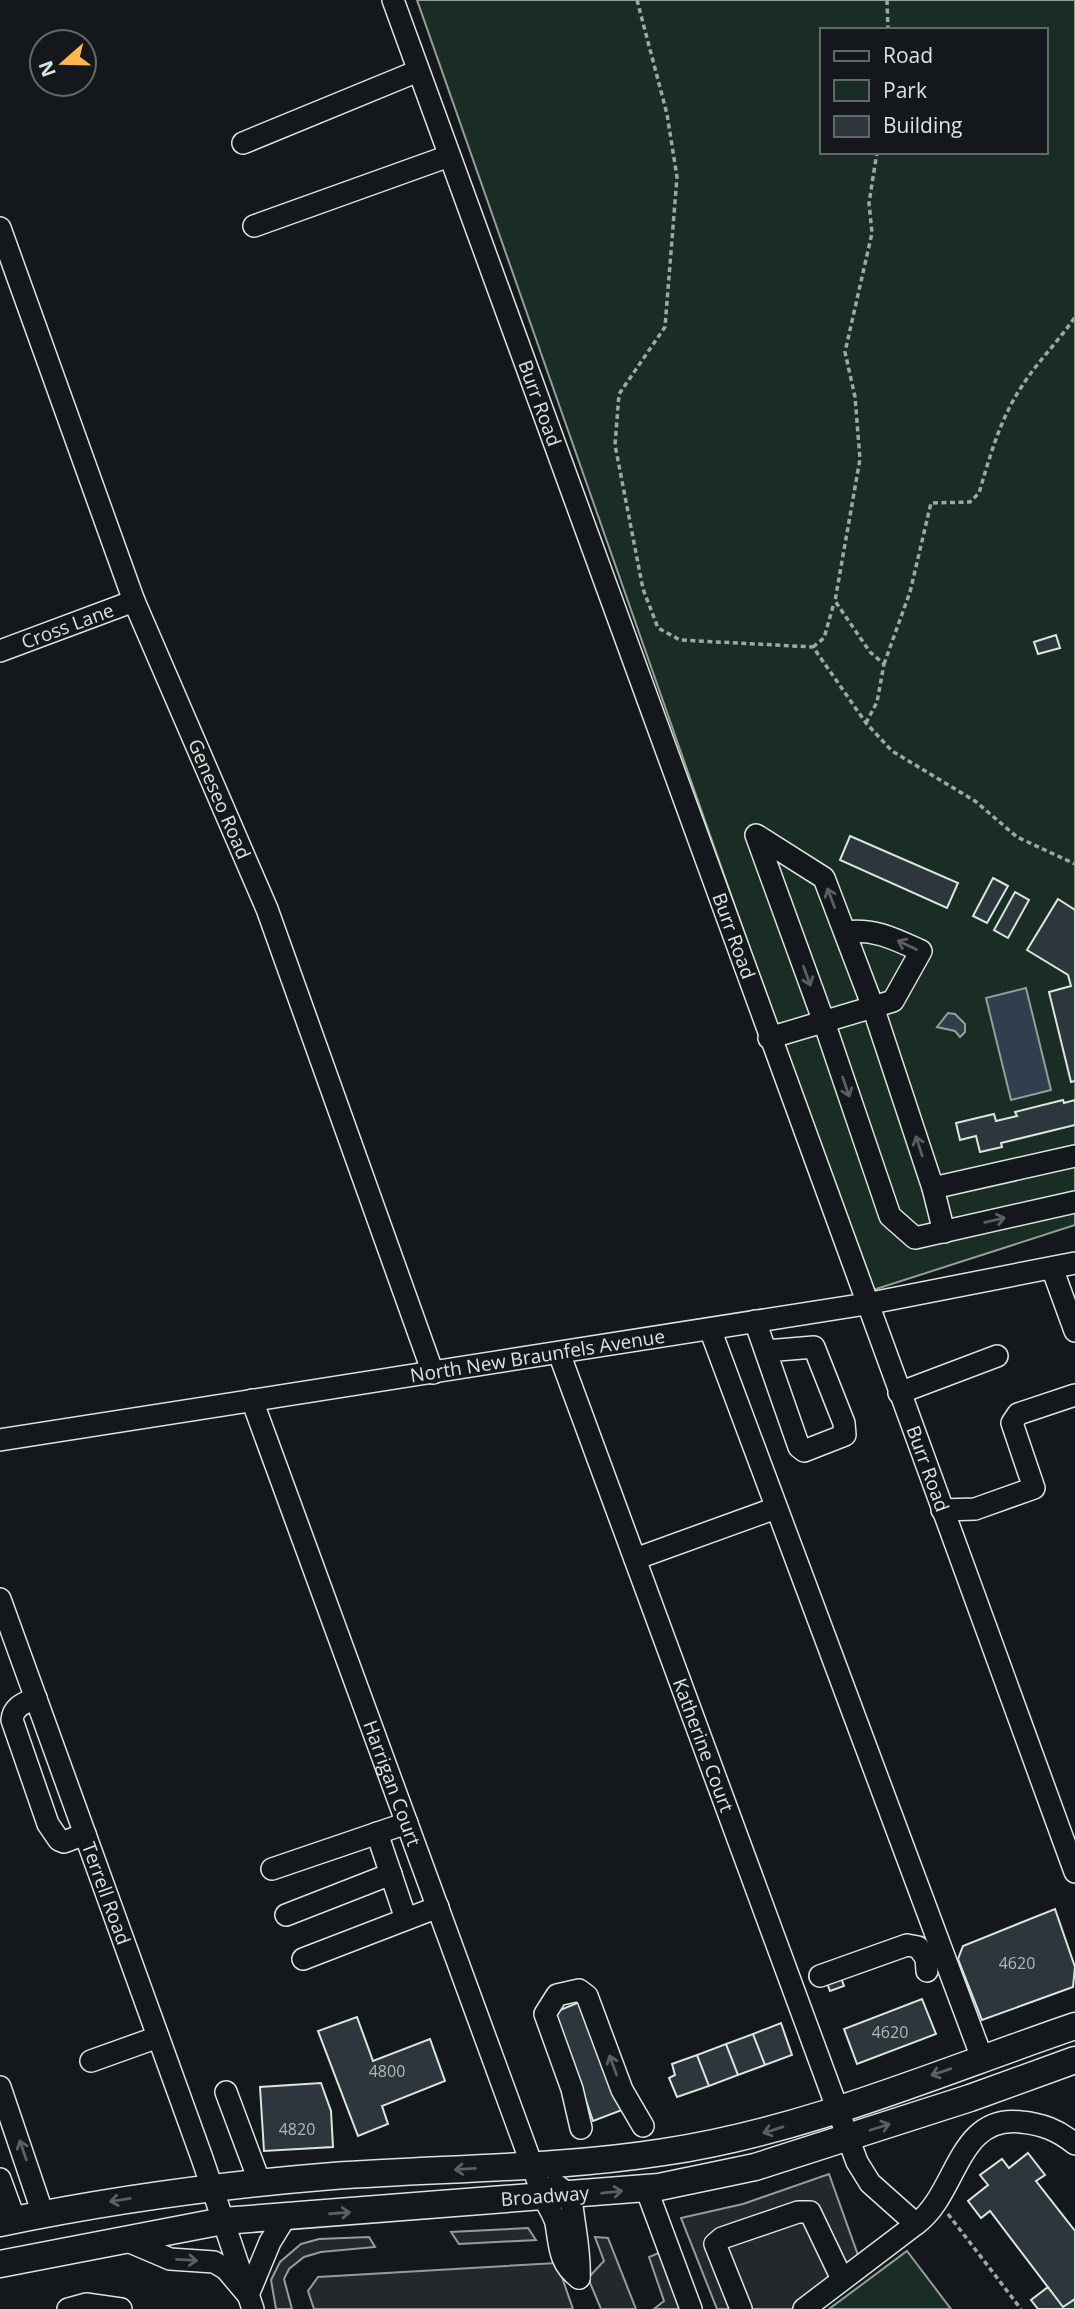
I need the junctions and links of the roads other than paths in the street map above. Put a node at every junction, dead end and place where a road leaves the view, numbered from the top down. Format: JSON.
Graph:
{"nodes":[{"id":1,"x":393,"y":0,"type":"edge"},
{"id":2,"x":418,"y":71,"type":"junction"},
{"id":3,"x":243,"y":143,"type":"dead end"},
{"id":4,"x":449,"y":156,"type":"junction"},
{"id":5,"x":254,"y":226,"type":"dead end"},
{"id":6,"x":0,"y":228,"type":"edge"},
{"id":7,"x":134,"y":601,"type":"junction"},
{"id":8,"x":0,"y":651,"type":"edge"},
{"id":9,"x":845,"y":932,"type":"junction"},
{"id":10,"x":873,"y":1007,"type":"junction"},
{"id":11,"x":824,"y":1022,"type":"junction"},
{"id":12,"x":769,"y":1038,"type":"junction"},
{"id":13,"x":1075,"y":1156,"type":"edge"},
{"id":14,"x":933,"y":1188,"type":"junction"},
{"id":15,"x":1075,"y":1202,"type":"edge"},
{"id":16,"x":944,"y":1232,"type":"junction"},
{"id":17,"x":1075,"y":1263,"type":"edge"},
{"id":18,"x":1052,"y":1268,"type":"junction"},
{"id":19,"x":866,"y":1304,"type":"junction"},
{"id":20,"x":755,"y":1321,"type":"junction"},
{"id":21,"x":710,"y":1329,"type":"junction"},
{"id":22,"x":1075,"y":1331,"type":"edge"},
{"id":23,"x":765,"y":1351,"type":"junction"},
{"id":24,"x":559,"y":1353,"type":"junction"},
{"id":25,"x":997,"y":1356,"type":"dead end"},
{"id":26,"x":433,"y":1373,"type":"junction"},
{"id":27,"x":899,"y":1393,"type":"junction"},
{"id":28,"x":1075,"y":1395,"type":"edge"},
{"id":29,"x":252,"y":1400,"type":"junction"},
{"id":30,"x":0,"y":1440,"type":"edge"},
{"id":31,"x":776,"y":1508,"type":"junction"},
{"id":32,"x":942,"y":1510,"type":"junction"},
{"id":33,"x":635,"y":1559,"type":"junction"},
{"id":34,"x":1,"y":1604,"type":"edge"},
{"id":35,"x":36,"y":1698,"type":"junction"},
{"id":36,"x":407,"y":1823,"type":"junction"},
{"id":37,"x":377,"y":1833,"type":"junction"},
{"id":38,"x":85,"y":1834,"type":"junction"},
{"id":39,"x":272,"y":1869,"type":"dead end"},
{"id":40,"x":1075,"y":1872,"type":"edge"},
{"id":41,"x":391,"y":1874,"type":"junction"},
{"id":42,"x":438,"y":1907,"type":"junction"},
{"id":43,"x":286,"y":1915,"type":"dead end"},
{"id":44,"x":406,"y":1919,"type":"junction"},
{"id":45,"x":303,"y":1959,"type":"dead end"},
{"id":46,"x":927,"y":1971,"type":"dead end"},
{"id":47,"x":822,"y":1981,"type":"dead end"},
{"id":48,"x":1075,"y":2026,"type":"edge"},
{"id":49,"x":158,"y":2037,"type":"junction"},
{"id":50,"x":982,"y":2058,"type":"junction"},
{"id":51,"x":1075,"y":2060,"type":"edge"},
{"id":52,"x":91,"y":2061,"type":"dead end"},
{"id":53,"x":0,"y":2087,"type":"edge"},
{"id":54,"x":226,"y":2092,"type":"dead end"},
{"id":55,"x":838,"y":2108,"type":"junction"},
{"id":56,"x":643,"y":2126,"type":"dead end"},
{"id":57,"x":581,"y":2129,"type":"dead end"},
{"id":58,"x":849,"y":2137,"type":"junction"},
{"id":59,"x":1075,"y":2144,"type":"edge"},
{"id":60,"x":533,"y":2166,"type":"junction"},
{"id":61,"x":0,"y":2179,"type":"edge"},
{"id":62,"x":260,"y":2183,"type":"junction"},
{"id":63,"x":212,"y":2188,"type":"junction"},
{"id":64,"x":646,"y":2188,"type":"junction"},
{"id":65,"x":570,"y":2196,"type":"junction"},
{"id":66,"x":544,"y":2198,"type":"junction"},
{"id":67,"x":43,"y":2214,"type":"junction"},
{"id":68,"x":286,"y":2216,"type":"junction"},
{"id":69,"x":223,"y":2221,"type":"junction"},
{"id":70,"x":8,"y":2222,"type":"edge"},
{"id":71,"x":916,"y":2224,"type":"junction"},
{"id":72,"x":123,"y":2239,"type":"junction"},
{"id":73,"x":0,"y":2264,"type":"edge"},
{"id":74,"x":842,"y":2279,"type":"junction"},
{"id":75,"x":250,"y":2302,"type":"edge"},
{"id":76,"x":68,"y":2309,"type":"edge"},
{"id":77,"x":121,"y":2309,"type":"edge"},
{"id":78,"x":691,"y":2309,"type":"edge"},
{"id":79,"x":741,"y":2309,"type":"edge"},
{"id":80,"x":804,"y":2309,"type":"edge"}],
"edges":[{"from":1,"to":2,"type":"street","name":"Burr Road"},
{"from":2,"to":3,"type":"street"},
{"from":2,"to":4,"type":"street","name":"Burr Road"},
{"from":4,"to":5,"type":"street"},
{"from":4,"to":12,"type":"street","name":"Burr Road"},
{"from":6,"to":7,"type":"street","name":"Geneseo Road"},
{"from":7,"to":8,"type":"street","name":"Cross Lane"},
{"from":7,"to":26,"type":"street","name":"Geneseo Road"},
{"from":9,"to":10,"type":"street"},
{"from":10,"to":9,"type":"street","one_way":true},
{"from":9,"to":11,"type":"street","one_way":true},
{"from":10,"to":11,"type":"street"},
{"from":14,"to":10,"type":"street","one_way":true},
{"from":11,"to":12,"type":"street"},
{"from":11,"to":16,"type":"street","one_way":true},
{"from":12,"to":19,"type":"street","name":"Burr Road"},
{"from":13,"to":14,"type":"street"},
{"from":14,"to":16,"type":"street"},
{"from":16,"to":15,"type":"street","one_way":true},
{"from":17,"to":18,"type":"street","name":"North New Braunfels Avenue"},
{"from":18,"to":19,"type":"street","name":"North New Braunfels Avenue"},
{"from":18,"to":22,"type":"street"},
{"from":19,"to":20,"type":"street","name":"North New Braunfels Avenue"},
{"from":19,"to":27,"type":"street","name":"Burr Road"},
{"from":20,"to":21,"type":"street","name":"North New Braunfels Avenue"},
{"from":20,"to":23,"type":"street"},
{"from":21,"to":24,"type":"street","name":"North New Braunfels Avenue"},
{"from":21,"to":31,"type":"street"},
{"from":23,"to":23,"type":"street"},
{"from":24,"to":26,"type":"street","name":"North New Braunfels Avenue"},
{"from":24,"to":33,"type":"street","name":"Katherine Court"},
{"from":25,"to":27,"type":"street"},
{"from":26,"to":29,"type":"street","name":"North New Braunfels Avenue"},
{"from":27,"to":32,"type":"street","name":"Burr Road"},
{"from":28,"to":32,"type":"street"},
{"from":29,"to":30,"type":"street","name":"North New Braunfels Avenue"},
{"from":29,"to":36,"type":"street","name":"Harrigan Court"},
{"from":31,"to":33,"type":"street"},
{"from":31,"to":50,"type":"street"},
{"from":32,"to":40,"type":"street","name":"Burr Road"},
{"from":33,"to":55,"type":"street","name":"Katherine Court"},
{"from":34,"to":35,"type":"street","name":"Terrell Road"},
{"from":35,"to":38,"type":"street","name":"Terrell Road"},
{"from":35,"to":38,"type":"street"},
{"from":36,"to":37,"type":"street"},
{"from":36,"to":42,"type":"street","name":"Harrigan Court"},
{"from":37,"to":39,"type":"street"},
{"from":37,"to":41,"type":"street"},
{"from":38,"to":49,"type":"street","name":"Terrell Road"},
{"from":41,"to":43,"type":"street"},
{"from":41,"to":44,"type":"street"},
{"from":42,"to":44,"type":"street"},
{"from":42,"to":60,"type":"street","name":"Harrigan Court"},
{"from":44,"to":45,"type":"street"},
{"from":46,"to":47,"type":"street"},
{"from":48,"to":50,"type":"main road","name":"Broadway"},
{"from":49,"to":52,"type":"street"},
{"from":49,"to":63,"type":"street","name":"Terrell Road"},
{"from":50,"to":55,"type":"main road","name":"Broadway","one_way":true},
{"from":58,"to":51,"type":"main road","name":"Broadway","one_way":true},
{"from":67,"to":53,"type":"street","one_way":true},
{"from":54,"to":62,"type":"street"},
{"from":55,"to":58,"type":"street","name":"Katherine Court"},
{"from":55,"to":60,"type":"main road","name":"Broadway","one_way":true},
{"from":56,"to":57,"type":"street","one_way":true},
{"from":58,"to":64,"type":"main road","name":"Broadway"},
{"from":58,"to":71,"type":"street","name":"Katherine Court"},
{"from":59,"to":71,"type":"street"},
{"from":60,"to":62,"type":"main road","name":"Broadway","one_way":true},
{"from":60,"to":65,"type":"street"},
{"from":60,"to":66,"type":"street","name":"Harrigan Court"},
{"from":61,"to":70,"type":"street"},
{"from":62,"to":63,"type":"main road","name":"Broadway"},
{"from":63,"to":67,"type":"main road","name":"Broadway","one_way":true},
{"from":63,"to":69,"type":"street","name":"Terrell Road"},
{"from":65,"to":64,"type":"main road","name":"Broadway","one_way":true},
{"from":64,"to":78,"type":"street"},
{"from":65,"to":66,"type":"main road","name":"Broadway"},
{"from":65,"to":66,"type":"street","name":"Harrigan Court"},
{"from":68,"to":66,"type":"main road","name":"Broadway","one_way":true},
{"from":67,"to":70,"type":"main road","name":"Broadway"},
{"from":68,"to":69,"type":"main road","name":"Broadway"},
{"from":68,"to":75,"type":"street"},
{"from":69,"to":72,"type":"main road","name":"Broadway"},
{"from":69,"to":75,"type":"street","name":"Terrell Road"},
{"from":71,"to":74,"type":"street"},
{"from":72,"to":73,"type":"main road","name":"Broadway"},
{"from":72,"to":75,"type":"street","one_way":true},
{"from":74,"to":79,"type":"street"},
{"from":74,"to":80,"type":"street"},
{"from":76,"to":77,"type":"street"}]}
